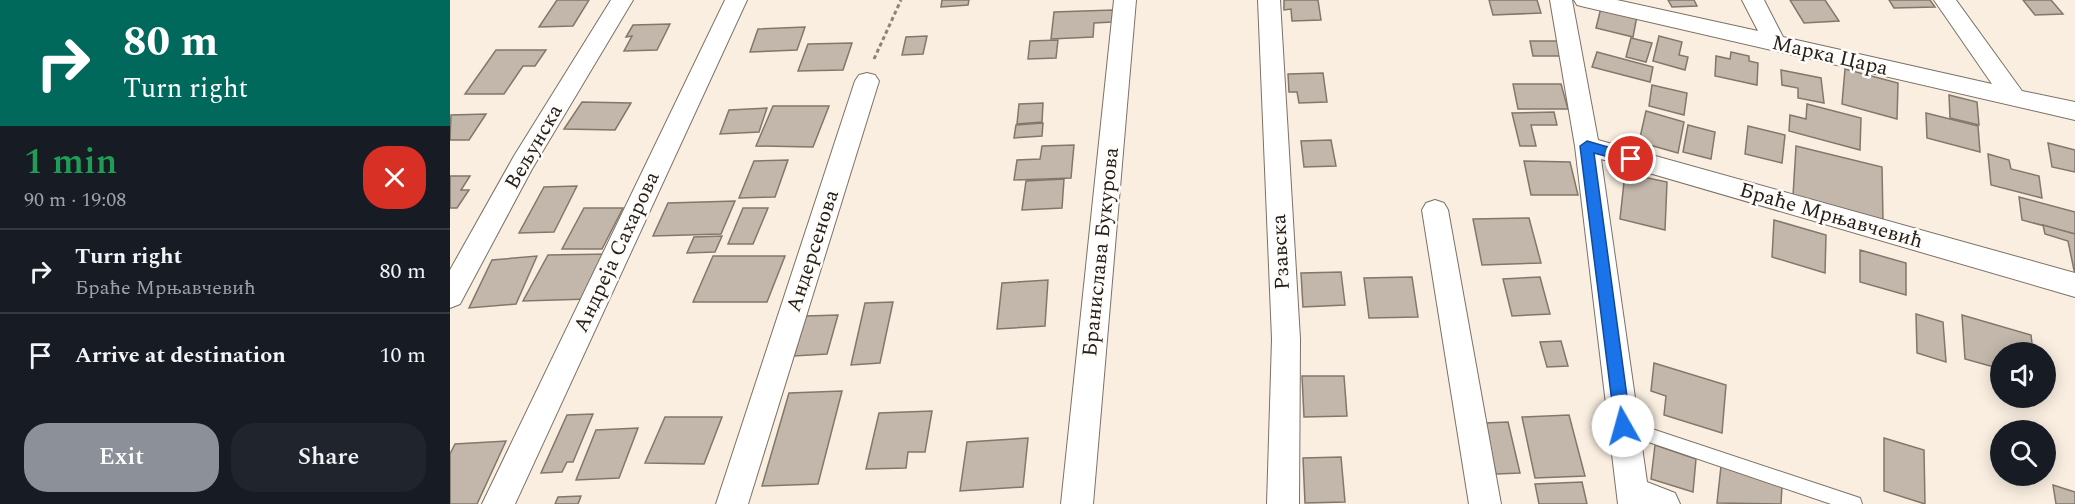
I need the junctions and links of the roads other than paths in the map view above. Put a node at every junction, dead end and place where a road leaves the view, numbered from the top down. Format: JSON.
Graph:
{"nodes":[{"id":1,"x":622,"y":0,"type":"edge"},
{"id":2,"x":736,"y":0,"type":"edge"},
{"id":3,"x":1125,"y":0,"type":"edge"},
{"id":4,"x":1269,"y":0,"type":"edge"},
{"id":5,"x":1561,"y":0,"type":"edge"},
{"id":6,"x":1585,"y":0,"type":"edge"},
{"id":7,"x":1753,"y":0,"type":"edge"},
{"id":8,"x":1945,"y":0,"type":"edge"},
{"id":9,"x":1775,"y":44,"type":"junction"},
{"id":10,"x":867,"y":81,"type":"road end"},
{"id":11,"x":2015,"y":98,"type":"junction"},
{"id":12,"x":2075,"y":111,"type":"edge"},
{"id":13,"x":1587,"y":146,"type":"junction"},
{"id":14,"x":1435,"y":210,"type":"dead end"},
{"id":15,"x":2075,"y":285,"type":"edge"},
{"id":16,"x":450,"y":296,"type":"edge"},
{"id":17,"x":1623,"y":426,"type":"junction"},
{"id":18,"x":1633,"y":498,"type":"edge"},
{"id":19,"x":498,"y":504,"type":"edge"},
{"id":20,"x":732,"y":504,"type":"edge"},
{"id":21,"x":1077,"y":504,"type":"edge"},
{"id":22,"x":1283,"y":504,"type":"edge"},
{"id":23,"x":1485,"y":504,"type":"edge"},
{"id":24,"x":1664,"y":504,"type":"edge"},
{"id":25,"x":1854,"y":504,"type":"edge"}],
"edges":[{"from":1,"to":16,"type":"street","name":"Вељунска"},
{"from":2,"to":19,"type":"street","name":"Андреја Сахарова"},
{"from":3,"to":21,"type":"street","name":"Бранислава Букурова"},
{"from":4,"to":22,"type":"street","name":"Рзавска"},
{"from":5,"to":13,"type":"street"},
{"from":6,"to":9,"type":"street","name":"Марка Цара"},
{"from":7,"to":9,"type":"street"},
{"from":8,"to":11,"type":"street"},
{"from":9,"to":11,"type":"street","name":"Марка Цара"},
{"from":10,"to":20,"type":"street","name":"Андерсенова"},
{"from":11,"to":12,"type":"street","name":"Марка Цара"},
{"from":13,"to":15,"type":"street","name":"Браће Мрњавчевић"},
{"from":13,"to":17,"type":"street"},
{"from":14,"to":23,"type":"street"},
{"from":17,"to":18,"type":"street"},
{"from":17,"to":25,"type":"lane"},
{"from":18,"to":24,"type":"street"}]}
